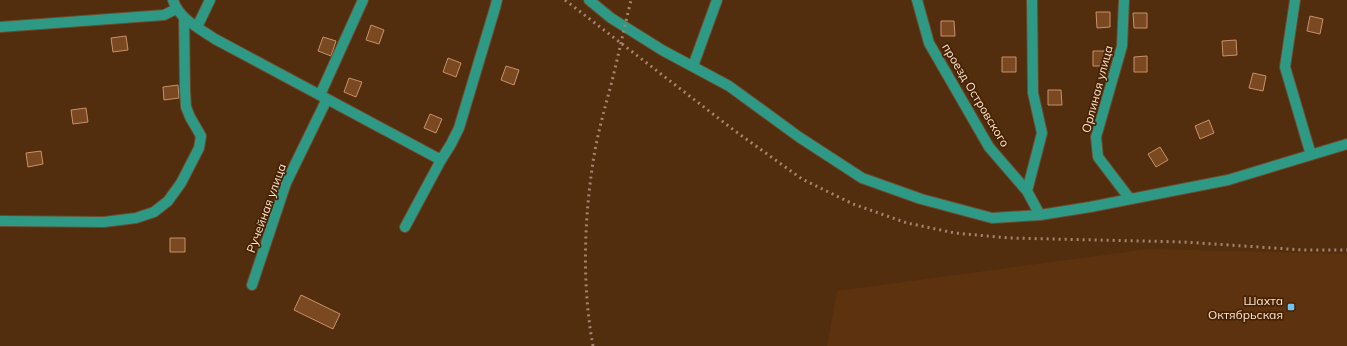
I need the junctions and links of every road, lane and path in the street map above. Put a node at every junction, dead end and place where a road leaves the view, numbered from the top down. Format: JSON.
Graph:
{"nodes":[{"id":1,"x":210,"y":0,"type":"edge"},
{"id":2,"x":363,"y":0,"type":"edge"},
{"id":3,"x":496,"y":0,"type":"edge"},
{"id":4,"x":589,"y":0,"type":"edge"},
{"id":5,"x":717,"y":0,"type":"edge"},
{"id":6,"x":917,"y":0,"type":"edge"},
{"id":7,"x":1032,"y":0,"type":"edge"},
{"id":8,"x":1124,"y":0,"type":"edge"},
{"id":9,"x":1295,"y":0,"type":"edge"},
{"id":10,"x":175,"y":4,"type":"edge"},
{"id":11,"x":184,"y":18,"type":"junction"},
{"id":12,"x":0,"y":27,"type":"edge"},
{"id":13,"x":197,"y":27,"type":"junction"},
{"id":14,"x":693,"y":66,"type":"junction"},
{"id":15,"x":324,"y":97,"type":"junction"},
{"id":16,"x":1347,"y":144,"type":"edge"},
{"id":17,"x":1311,"y":155,"type":"junction"},
{"id":18,"x":441,"y":160,"type":"junction"},
{"id":19,"x":1027,"y":191,"type":"junction"},
{"id":20,"x":1130,"y":199,"type":"junction"},
{"id":21,"x":1040,"y":215,"type":"junction"},
{"id":22,"x":0,"y":221,"type":"edge"},
{"id":23,"x":405,"y":227,"type":"dead end"},
{"id":24,"x":252,"y":285,"type":"dead end"}],
"edges":[{"from":1,"to":13,"type":"street"},
{"from":2,"to":15,"type":"street","name":"Ручейная улица"},
{"from":3,"to":18,"type":"street"},
{"from":4,"to":14,"type":"street"},
{"from":5,"to":14,"type":"street"},
{"from":6,"to":19,"type":"street","name":"проезд Островского"},
{"from":7,"to":19,"type":"street"},
{"from":8,"to":20,"type":"street","name":"Орлиная улица"},
{"from":9,"to":17,"type":"street"},
{"from":10,"to":11,"type":"street"},
{"from":10,"to":12,"type":"street"},
{"from":11,"to":13,"type":"street"},
{"from":11,"to":22,"type":"street"},
{"from":13,"to":15,"type":"street"},
{"from":14,"to":21,"type":"street"},
{"from":15,"to":18,"type":"street"},
{"from":15,"to":24,"type":"street","name":"Ручейная улица"},
{"from":16,"to":17,"type":"street"},
{"from":17,"to":20,"type":"street"},
{"from":18,"to":23,"type":"street"},
{"from":19,"to":21,"type":"street","name":"проезд Островского"},
{"from":20,"to":21,"type":"street"}]}
